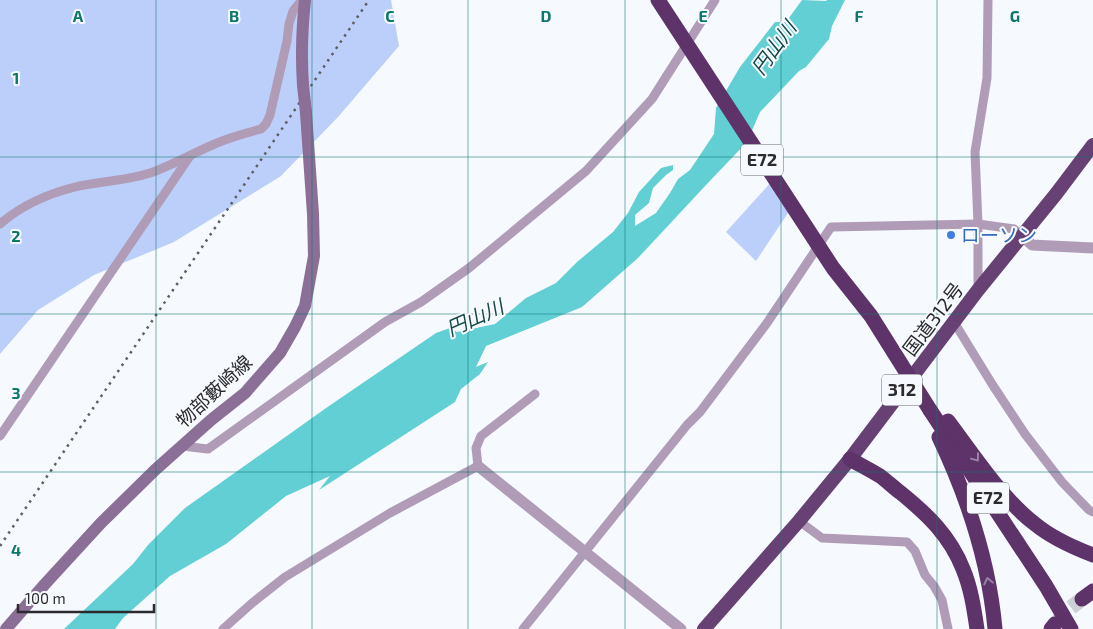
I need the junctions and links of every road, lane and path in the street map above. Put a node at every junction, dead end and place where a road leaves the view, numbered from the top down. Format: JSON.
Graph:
{"nodes":[{"id":1,"x":304,"y":0,"type":"edge"},
{"id":2,"x":658,"y":0,"type":"edge"},
{"id":3,"x":715,"y":0,"type":"edge"},
{"id":4,"x":988,"y":0,"type":"edge"},
{"id":5,"x":1093,"y":145,"type":"edge"},
{"id":6,"x":190,"y":156,"type":"junction"},
{"id":7,"x":0,"y":224,"type":"edge"},
{"id":8,"x":978,"y":224,"type":"junction"},
{"id":9,"x":1021,"y":235,"type":"junction"},
{"id":10,"x":1093,"y":248,"type":"edge"},
{"id":11,"x":833,"y":268,"type":"junction"},
{"id":12,"x":978,"y":290,"type":"junction"},
{"id":13,"x":954,"y":322,"type":"junction"},
{"id":14,"x":535,"y":394,"type":"dead end"},
{"id":15,"x":931,"y":409,"type":"junction"},
{"id":16,"x":0,"y":436,"type":"edge"},
{"id":17,"x":182,"y":446,"type":"junction"},
{"id":18,"x":850,"y":459,"type":"junction"},
{"id":19,"x":478,"y":466,"type":"junction"},
{"id":20,"x":1093,"y":512,"type":"edge"},
{"id":21,"x":799,"y":521,"type":"junction"},
{"id":22,"x":585,"y":551,"type":"junction"},
{"id":23,"x":1093,"y":555,"type":"edge"},
{"id":24,"x":1046,"y":586,"type":"junction"},
{"id":25,"x":6,"y":629,"type":"edge"},
{"id":26,"x":223,"y":629,"type":"edge"},
{"id":27,"x":523,"y":629,"type":"edge"},
{"id":28,"x":681,"y":629,"type":"edge"},
{"id":29,"x":704,"y":629,"type":"edge"},
{"id":30,"x":948,"y":629,"type":"edge"},
{"id":31,"x":968,"y":629,"type":"edge"},
{"id":32,"x":977,"y":629,"type":"edge"},
{"id":33,"x":995,"y":629,"type":"edge"},
{"id":34,"x":1071,"y":629,"type":"edge"},
{"id":35,"x":1080,"y":629,"type":"edge"}],
"edges":[{"from":1,"to":6,"type":"street"},
{"from":1,"to":17,"type":"main road","name":"物部藪崎線","bridge":true},
{"from":2,"to":11,"type":"highway","number":"E72","bridge":true},
{"from":3,"to":17,"type":"street"},
{"from":4,"to":8,"type":"street"},
{"from":5,"to":9,"type":"highway","name":"国道312号","number":"312"},
{"from":6,"to":7,"type":"street"},
{"from":6,"to":16,"type":"street"},
{"from":8,"to":9,"type":"street"},
{"from":8,"to":12,"type":"street"},
{"from":8,"to":22,"type":"street"},
{"from":9,"to":10,"type":"street"},
{"from":9,"to":12,"type":"highway","name":"国道312号","number":"312"},
{"from":11,"to":15,"type":"highway","number":"E72","bridge":true},
{"from":11,"to":15,"type":"highway","bridge":true},
{"from":12,"to":13,"type":"highway","name":"国道312号","number":"312"},
{"from":13,"to":18,"type":"highway","name":"国道312号","number":"312"},
{"from":13,"to":20,"type":"street"},
{"from":14,"to":19,"type":"street"},
{"from":15,"to":23,"type":"highway","one_way":true},
{"from":15,"to":24,"type":"highway","number":"E72"},
{"from":33,"to":15,"type":"highway","one_way":true},
{"from":17,"to":25,"type":"main road","name":"物部藪崎線"},
{"from":18,"to":21,"type":"highway","name":"国道312号","number":"312"},
{"from":18,"to":31,"type":"highway"},
{"from":18,"to":32,"type":"highway"},
{"from":19,"to":22,"type":"street"},
{"from":19,"to":26,"type":"street"},
{"from":21,"to":29,"type":"highway","name":"国道312号","number":"312"},
{"from":21,"to":30,"type":"street"},
{"from":22,"to":27,"type":"street"},
{"from":22,"to":28,"type":"street"},
{"from":24,"to":34,"type":"highway","number":"E72"},
{"from":24,"to":35,"type":"highway","number":"E72"}]}
